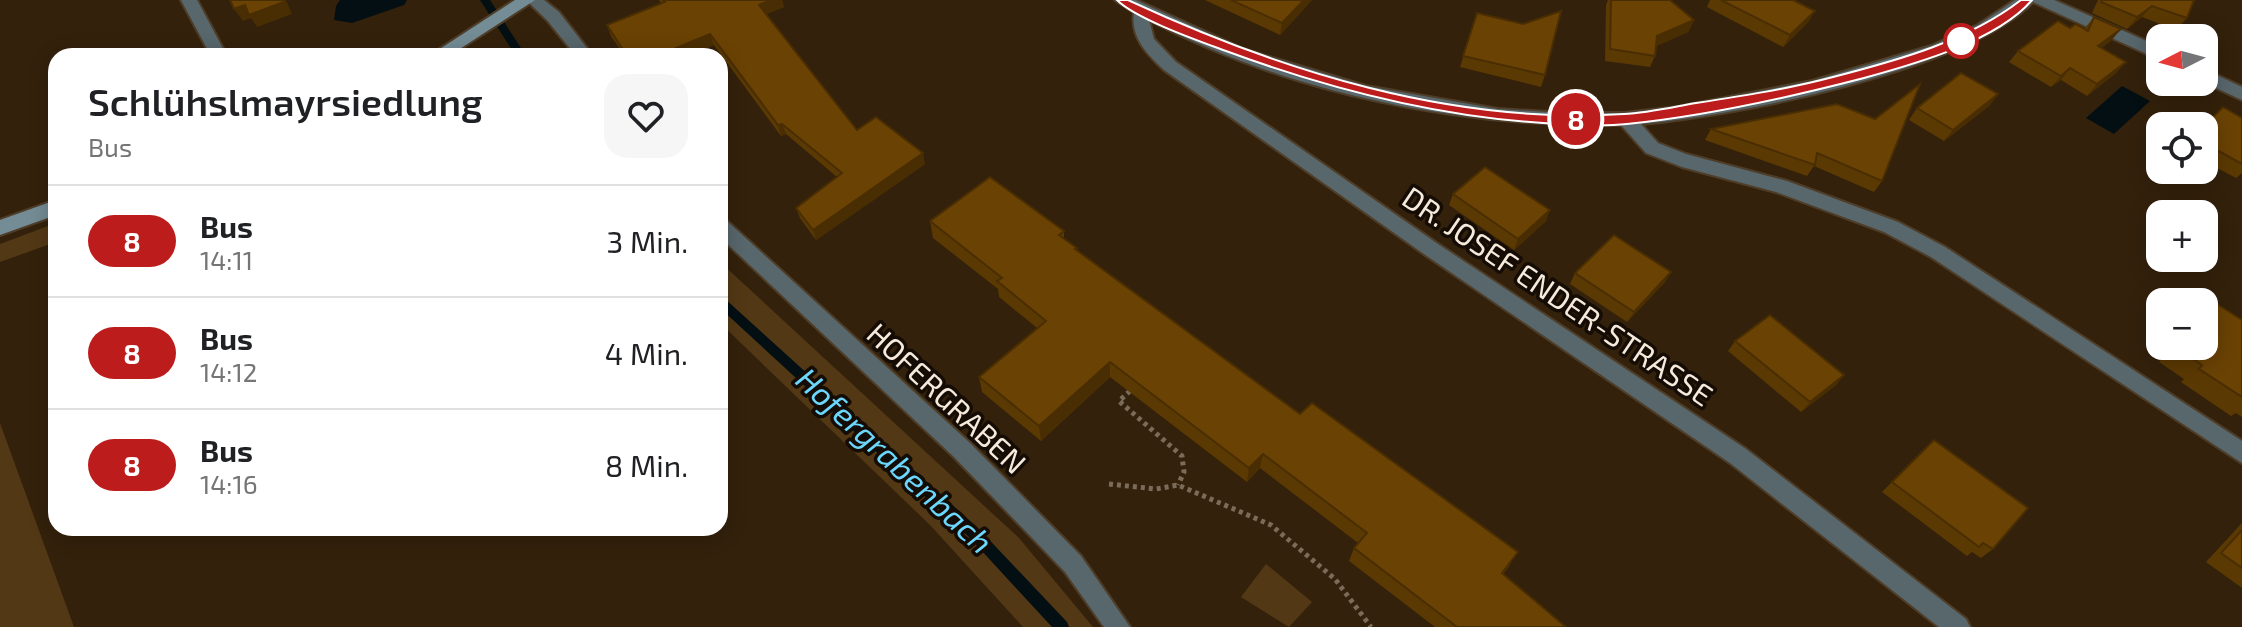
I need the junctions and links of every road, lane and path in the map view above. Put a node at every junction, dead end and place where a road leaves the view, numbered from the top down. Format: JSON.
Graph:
{"nodes":[{"id":1,"x":189,"y":0,"type":"edge"},
{"id":2,"x":527,"y":0,"type":"edge"},
{"id":3,"x":534,"y":0,"type":"edge"},
{"id":4,"x":1123,"y":0,"type":"edge"},
{"id":5,"x":2026,"y":0,"type":"edge"},
{"id":6,"x":2040,"y":0,"type":"edge"},
{"id":7,"x":1142,"y":10,"type":"junction"},
{"id":8,"x":215,"y":48,"type":"edge"},
{"id":9,"x":451,"y":48,"type":"edge"},
{"id":10,"x":579,"y":48,"type":"edge"},
{"id":11,"x":2146,"y":48,"type":"edge"},
{"id":12,"x":2218,"y":82,"type":"edge"},
{"id":13,"x":2242,"y":94,"type":"edge"},
{"id":14,"x":1626,"y":119,"type":"junction"},
{"id":15,"x":48,"y":210,"type":"edge"},
{"id":16,"x":0,"y":228,"type":"edge"},
{"id":17,"x":728,"y":233,"type":"edge"},
{"id":18,"x":1130,"y":391,"type":"edge"},
{"id":19,"x":2242,"y":453,"type":"edge"},
{"id":20,"x":1109,"y":484,"type":"dead end"},
{"id":21,"x":1178,"y":485,"type":"junction"},
{"id":22,"x":1118,"y":627,"type":"edge"},
{"id":23,"x":1371,"y":627,"type":"edge"},
{"id":24,"x":1958,"y":627,"type":"edge"}],
"edges":[{"from":1,"to":8,"type":"street"},
{"from":2,"to":9,"type":"street"},
{"from":3,"to":10,"type":"street"},
{"from":4,"to":7,"type":"street"},
{"from":5,"to":14,"type":"street"},
{"from":6,"to":11,"type":"street"},
{"from":7,"to":14,"type":"street"},
{"from":7,"to":24,"type":"street","name":"DR. JOSEF ENDER-STRASSE"},
{"from":12,"to":13,"type":"street"},
{"from":14,"to":19,"type":"street"},
{"from":15,"to":16,"type":"street"},
{"from":17,"to":22,"type":"street","name":"HOFERGRABEN"},
{"from":18,"to":21,"type":"path"},
{"from":20,"to":21,"type":"path"},
{"from":21,"to":23,"type":"path"}]}
